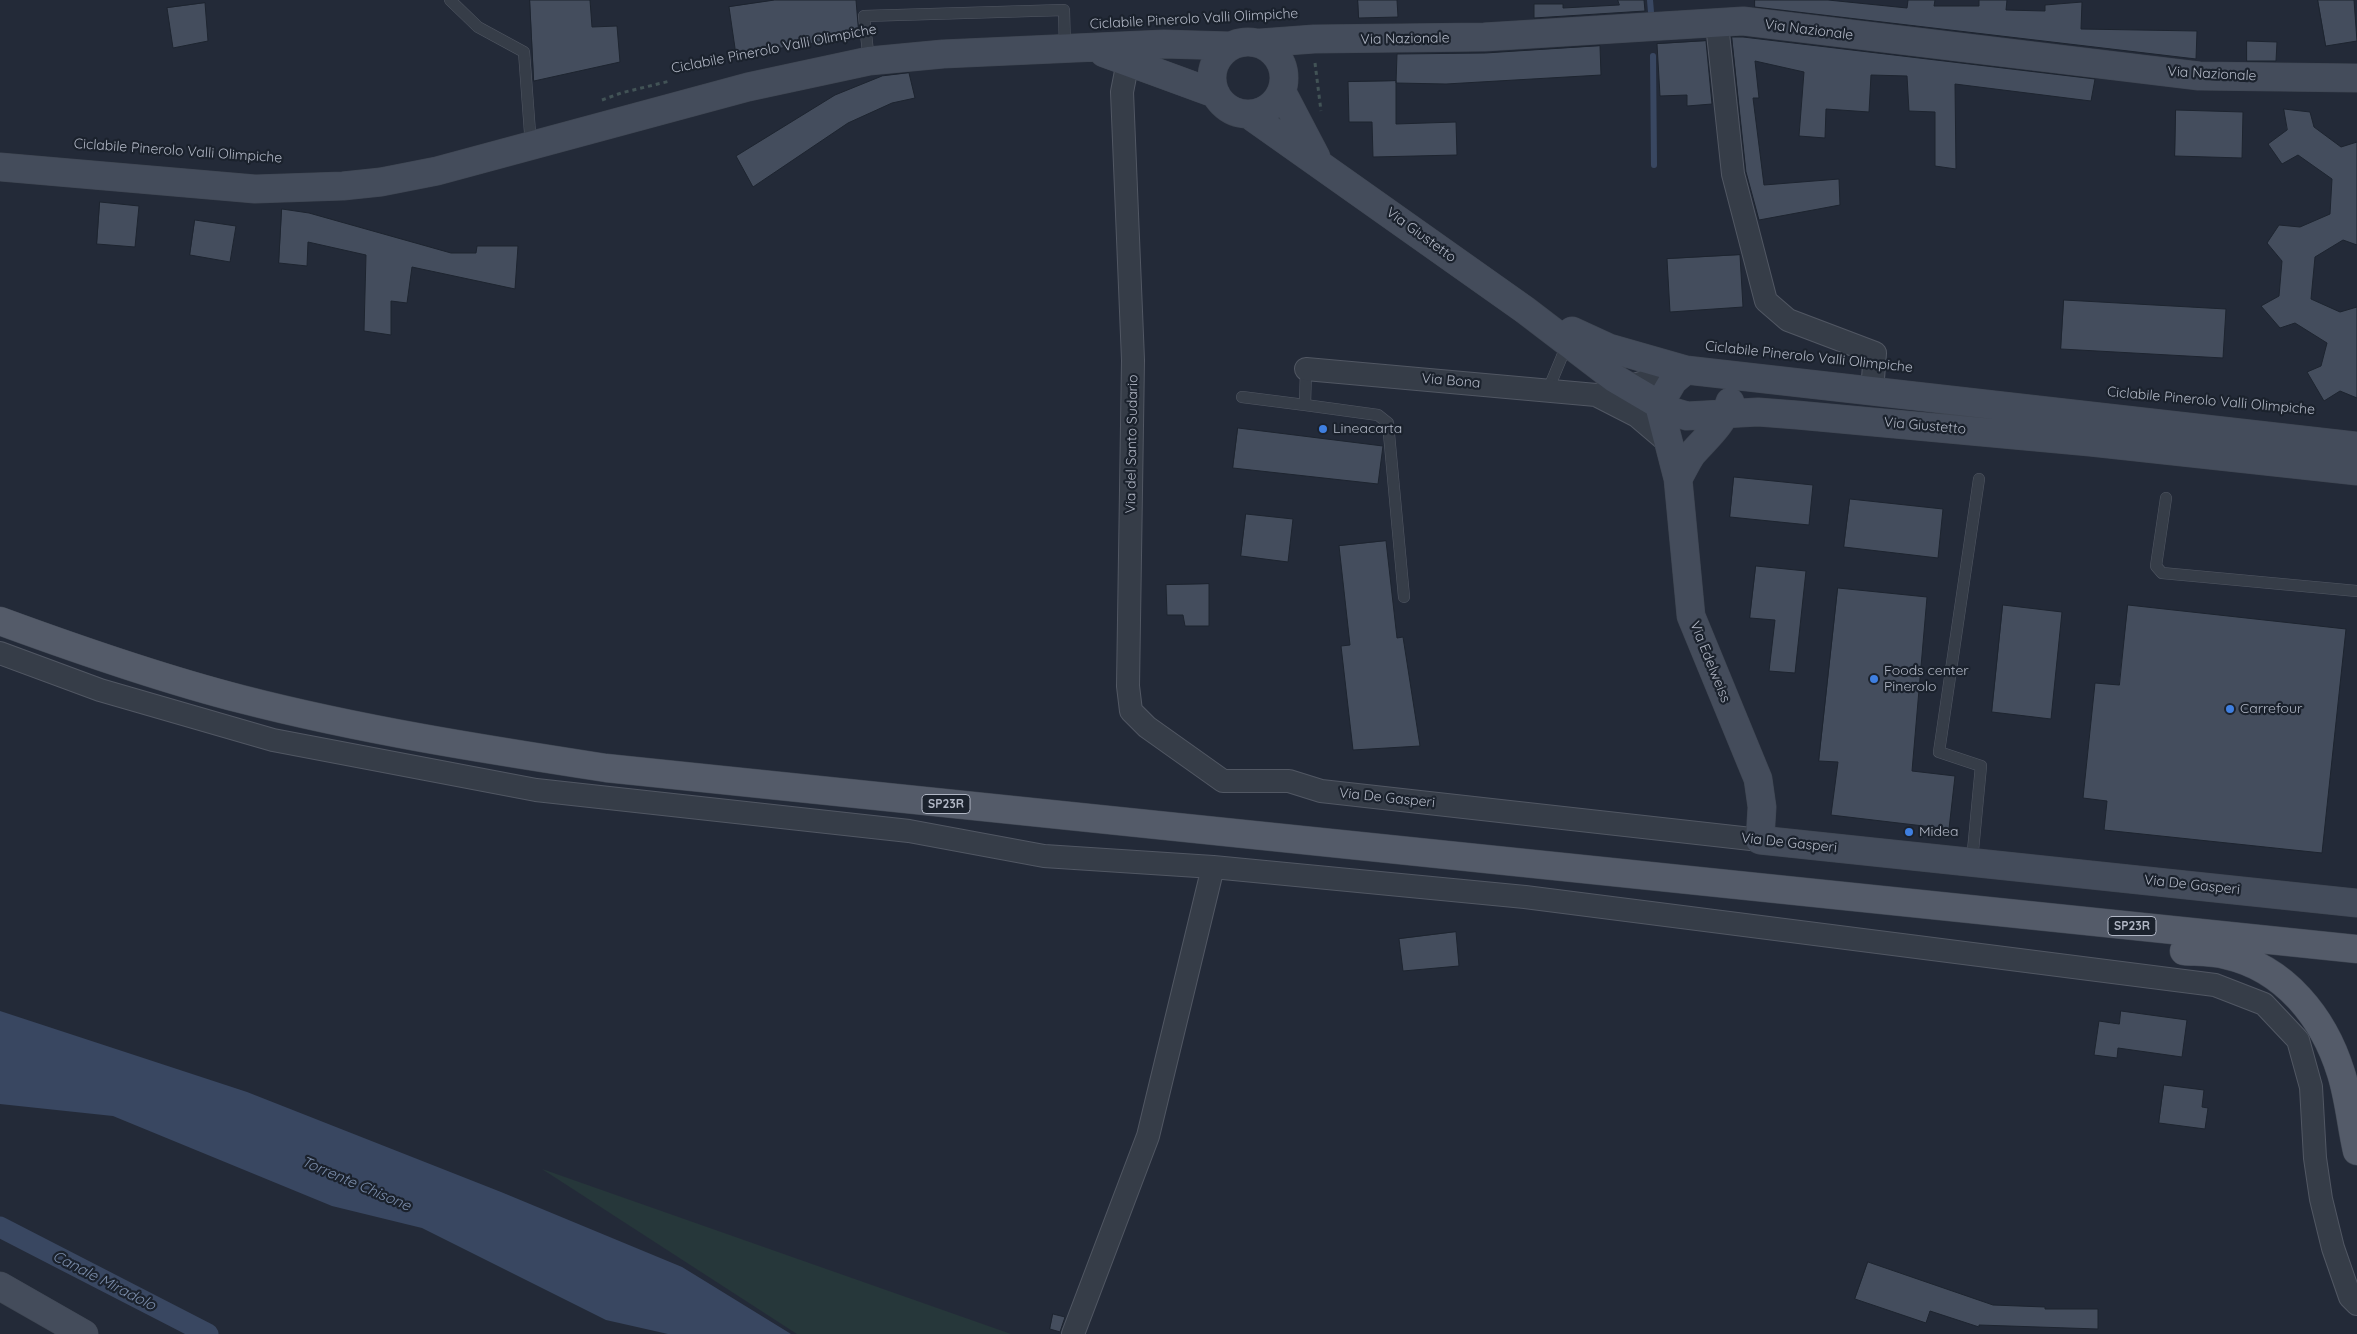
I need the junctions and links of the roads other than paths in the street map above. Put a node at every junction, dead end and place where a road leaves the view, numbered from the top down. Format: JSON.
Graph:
{"nodes":[{"id":1,"x":450,"y":0,"type":"edge"},
{"id":2,"x":1716,"y":24,"type":"junction"},
{"id":3,"x":1260,"y":43,"type":"junction"},
{"id":4,"x":1321,"y":44,"type":"junction"},
{"id":5,"x":1231,"y":46,"type":"junction"},
{"id":6,"x":1076,"y":49,"type":"junction"},
{"id":7,"x":868,"y":61,"type":"junction"},
{"id":8,"x":1128,"y":61,"type":"junction"},
{"id":9,"x":2357,"y":78,"type":"edge"},
{"id":10,"x":1283,"y":84,"type":"junction"},
{"id":11,"x":1216,"y":94,"type":"junction"},
{"id":12,"x":1248,"y":114,"type":"junction"},
{"id":13,"x":531,"y":146,"type":"junction"},
{"id":14,"x":1317,"y":161,"type":"junction"},
{"id":15,"x":0,"y":166,"type":"edge"},
{"id":16,"x":1525,"y":310,"type":"junction"},
{"id":17,"x":1568,"y":342,"type":"junction"},
{"id":18,"x":1306,"y":369,"type":"joint"},
{"id":19,"x":1686,"y":370,"type":"junction"},
{"id":20,"x":1738,"y":376,"type":"junction"},
{"id":21,"x":1630,"y":387,"type":"junction"},
{"id":22,"x":1548,"y":390,"type":"junction"},
{"id":23,"x":1872,"y":391,"type":"junction"},
{"id":24,"x":1596,"y":395,"type":"junction"},
{"id":25,"x":1242,"y":398,"type":"dead end"},
{"id":26,"x":1305,"y":405,"type":"junction"},
{"id":27,"x":1659,"y":405,"type":"junction"},
{"id":28,"x":1727,"y":414,"type":"junction"},
{"id":29,"x":1670,"y":444,"type":"junction"},
{"id":30,"x":2357,"y":446,"type":"edge"},
{"id":31,"x":2357,"y":471,"type":"edge"},
{"id":32,"x":1678,"y":479,"type":"junction"},
{"id":33,"x":1978,"y":479,"type":"dead end"},
{"id":34,"x":2166,"y":498,"type":"dead end"},
{"id":35,"x":2357,"y":591,"type":"edge"},
{"id":36,"x":1404,"y":597,"type":"dead end"},
{"id":37,"x":0,"y":621,"type":"edge"},
{"id":38,"x":0,"y":653,"type":"edge"},
{"id":39,"x":1223,"y":781,"type":"joint"},
{"id":40,"x":1760,"y":840,"type":"junction"},
{"id":41,"x":1972,"y":862,"type":"junction"},
{"id":42,"x":1213,"y":866,"type":"junction"},
{"id":43,"x":1908,"y":903,"type":"junction"},
{"id":44,"x":2357,"y":903,"type":"edge"},
{"id":45,"x":2357,"y":949,"type":"edge"},
{"id":46,"x":2357,"y":1085,"type":"edge"},
{"id":47,"x":2351,"y":1113,"type":"junction"},
{"id":48,"x":2357,"y":1151,"type":"edge"},
{"id":49,"x":0,"y":1286,"type":"edge"},
{"id":50,"x":2357,"y":1304,"type":"edge"},
{"id":51,"x":84,"y":1334,"type":"edge"},
{"id":52,"x":1073,"y":1334,"type":"edge"}],
"edges":[{"from":1,"to":13,"type":"lane"},
{"from":2,"to":4,"type":"main road","name":"Via Nazionale"},
{"from":2,"to":9,"type":"main road","name":"Via Nazionale"},
{"from":2,"to":23,"type":"street"},
{"from":3,"to":4,"type":"main road","name":"Via Nazionale"},
{"from":3,"to":5,"type":"main road"},
{"from":3,"to":10,"type":"main road"},
{"from":4,"to":10,"type":"main road"},
{"from":5,"to":6,"type":"main road"},
{"from":5,"to":11,"type":"main road"},
{"from":6,"to":7,"type":"main road"},
{"from":6,"to":7,"type":"lane"},
{"from":6,"to":8,"type":"main road"},
{"from":7,"to":13,"type":"main road"},
{"from":8,"to":11,"type":"main road"},
{"from":8,"to":39,"type":"street","name":"Via del Santo Sudario"},
{"from":10,"to":12,"type":"main road"},
{"from":10,"to":14,"type":"main road","name":"Via Giustetto"},
{"from":11,"to":12,"type":"main road"},
{"from":12,"to":14,"type":"main road","name":"Via Giustetto"},
{"from":13,"to":15,"type":"main road"},
{"from":14,"to":16,"type":"main road","name":"Via Giustetto"},
{"from":16,"to":17,"type":"main road","name":"Via Giustetto"},
{"from":16,"to":19,"type":"main road","name":"Via Giustetto"},
{"from":17,"to":21,"type":"main road","name":"Via Giustetto"},
{"from":17,"to":22,"type":"lane"},
{"from":18,"to":22,"type":"street","name":"Via Bona"},
{"from":18,"to":26,"type":"lane"},
{"from":19,"to":20,"type":"main road","name":"Via Giustetto"},
{"from":19,"to":21,"type":"street"},
{"from":19,"to":27,"type":"main road"},
{"from":20,"to":23,"type":"main road","name":"Via Giustetto"},
{"from":20,"to":28,"type":"main road"},
{"from":21,"to":24,"type":"street"},
{"from":21,"to":27,"type":"main road","name":"Via Giustetto"},
{"from":22,"to":24,"type":"street","name":"Via Bona"},
{"from":23,"to":30,"type":"main road","name":"Via Giustetto"},
{"from":24,"to":29,"type":"street"},
{"from":25,"to":26,"type":"lane"},
{"from":26,"to":36,"type":"lane"},
{"from":27,"to":28,"type":"main road","name":"Via Giustetto"},
{"from":27,"to":29,"type":"main road","name":"Via Edelweiss"},
{"from":28,"to":31,"type":"main road","name":"Via Giustetto"},
{"from":28,"to":32,"type":"main road"},
{"from":29,"to":32,"type":"main road","name":"Via Edelweiss"},
{"from":32,"to":40,"type":"main road","name":"Via Edelweiss"},
{"from":33,"to":41,"type":"lane"},
{"from":34,"to":35,"type":"lane"},
{"from":37,"to":43,"type":"main road","number":"SP23R"},
{"from":38,"to":42,"type":"street"},
{"from":39,"to":40,"type":"street","name":"Via De Gasperi"},
{"from":40,"to":41,"type":"main road","name":"Via De Gasperi"},
{"from":41,"to":44,"type":"main road","name":"Via De Gasperi"},
{"from":42,"to":50,"type":"street"},
{"from":42,"to":52,"type":"street"},
{"from":43,"to":45,"type":"main road","number":"SP23R"},
{"from":43,"to":47,"type":"main road"},
{"from":46,"to":47,"type":"main road"},
{"from":47,"to":48,"type":"main road"},
{"from":49,"to":51,"type":"main road"}]}
